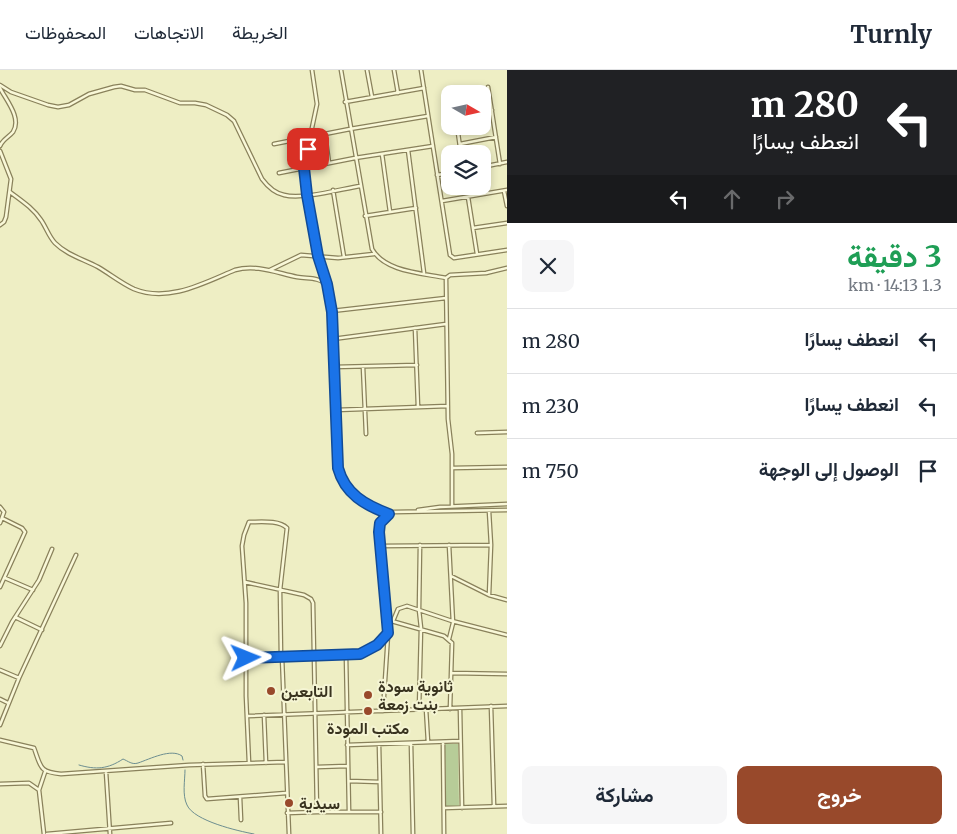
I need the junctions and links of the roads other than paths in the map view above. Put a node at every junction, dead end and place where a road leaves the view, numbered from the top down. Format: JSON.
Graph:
{"nodes":[{"id":1,"x":312,"y":70,"type":"edge"},
{"id":2,"x":341,"y":70,"type":"edge"},
{"id":3,"x":367,"y":70,"type":"edge"},
{"id":4,"x":394,"y":70,"type":"edge"},
{"id":5,"x":421,"y":70,"type":"edge"},
{"id":6,"x":0,"y":86,"type":"edge"},
{"id":7,"x":424,"y":88,"type":"junction"},
{"id":8,"x":398,"y":93,"type":"junction"},
{"id":9,"x":372,"y":97,"type":"junction"},
{"id":10,"x":346,"y":102,"type":"junction"},
{"id":11,"x":491,"y":104,"type":"edge"},
{"id":12,"x":492,"y":110,"type":"joint"},
{"id":13,"x":428,"y":116,"type":"junction"},
{"id":14,"x":350,"y":129,"type":"junction"},
{"id":15,"x":325,"y":134,"type":"junction"},
{"id":16,"x":458,"y":135,"type":"edge"},
{"id":17,"x":310,"y":137,"type":"junction"},
{"id":18,"x":496,"y":137,"type":"junction"},
{"id":19,"x":274,"y":144,"type":"dead end"},
{"id":20,"x":460,"y":144,"type":"joint"},
{"id":21,"x":0,"y":146,"type":"edge"},
{"id":22,"x":433,"y":146,"type":"junction"},
{"id":23,"x":408,"y":150,"type":"junction"},
{"id":24,"x":0,"y":151,"type":"edge"},
{"id":25,"x":382,"y":154,"type":"junction"},
{"id":26,"x":355,"y":158,"type":"junction"},
{"id":27,"x":507,"y":162,"type":"edge"},
{"id":28,"x":330,"y":163,"type":"junction"},
{"id":29,"x":500,"y":164,"type":"junction"},
{"id":30,"x":491,"y":166,"type":"edge"},
{"id":31,"x":304,"y":168,"type":"junction"},
{"id":32,"x":279,"y":173,"type":"dead end"},
{"id":33,"x":441,"y":174,"type":"edge"},
{"id":34,"x":437,"y":175,"type":"junction"},
{"id":35,"x":360,"y":186,"type":"junction"},
{"id":36,"x":333,"y":190,"type":"junction"},
{"id":37,"x":506,"y":191,"type":"edge"},
{"id":38,"x":10,"y":192,"type":"junction"},
{"id":39,"x":307,"y":195,"type":"junction"},
{"id":40,"x":468,"y":197,"type":"junction"},
{"id":41,"x":441,"y":201,"type":"junction"},
{"id":42,"x":507,"y":206,"type":"edge"},
{"id":43,"x":416,"y":208,"type":"junction"},
{"id":44,"x":390,"y":212,"type":"junction"},
{"id":45,"x":365,"y":216,"type":"junction"},
{"id":46,"x":507,"y":223,"type":"edge"},
{"id":47,"x":0,"y":225,"type":"edge"},
{"id":48,"x":473,"y":228,"type":"junction"},
{"id":49,"x":507,"y":250,"type":"edge"},
{"id":50,"x":374,"y":254,"type":"junction"},
{"id":51,"x":477,"y":254,"type":"junction"},
{"id":52,"x":318,"y":256,"type":"junction"},
{"id":53,"x":344,"y":257,"type":"junction"},
{"id":54,"x":507,"y":268,"type":"edge"},
{"id":55,"x":270,"y":270,"type":"junction"},
{"id":56,"x":424,"y":274,"type":"junction"},
{"id":57,"x":446,"y":278,"type":"junction"},
{"id":58,"x":327,"y":284,"type":"junction"},
{"id":59,"x":446,"y":298,"type":"junction"},
{"id":60,"x":332,"y":312,"type":"junction"},
{"id":61,"x":446,"y":324,"type":"junction"},
{"id":62,"x":415,"y":328,"type":"junction"},
{"id":63,"x":333,"y":339,"type":"junction"},
{"id":64,"x":417,"y":365,"type":"junction"},
{"id":65,"x":334,"y":367,"type":"junction"},
{"id":66,"x":363,"y":367,"type":"junction"},
{"id":67,"x":448,"y":406,"type":"junction"},
{"id":68,"x":418,"y":407,"type":"junction"},
{"id":69,"x":365,"y":409,"type":"junction"},
{"id":70,"x":336,"y":410,"type":"junction"},
{"id":71,"x":507,"y":432,"type":"edge"},
{"id":72,"x":477,"y":433,"type":"dead end"},
{"id":73,"x":366,"y":434,"type":"dead end"},
{"id":74,"x":507,"y":467,"type":"edge"},
{"id":75,"x":452,"y":468,"type":"junction"},
{"id":76,"x":507,"y":504,"type":"edge"},
{"id":77,"x":452,"y":506,"type":"junction"},
{"id":78,"x":0,"y":507,"type":"edge"},
{"id":79,"x":507,"y":510,"type":"edge"},
{"id":80,"x":416,"y":511,"type":"junction"},
{"id":81,"x":490,"y":511,"type":"junction"},
{"id":82,"x":389,"y":514,"type":"junction"},
{"id":83,"x":2,"y":518,"type":"junction"},
{"id":84,"x":0,"y":522,"type":"edge"},
{"id":85,"x":420,"y":544,"type":"junction"},
{"id":86,"x":449,"y":545,"type":"junction"},
{"id":87,"x":491,"y":545,"type":"junction"},
{"id":88,"x":380,"y":546,"type":"junction"},
{"id":89,"x":52,"y":549,"type":"dead end"},
{"id":90,"x":76,"y":555,"type":"dead end"},
{"id":91,"x":451,"y":576,"type":"junction"},
{"id":92,"x":4,"y":578,"type":"junction"},
{"id":93,"x":245,"y":582,"type":"junction"},
{"id":94,"x":0,"y":587,"type":"edge"},
{"id":95,"x":33,"y":590,"type":"junction"},
{"id":96,"x":280,"y":590,"type":"junction"},
{"id":97,"x":489,"y":595,"type":"junction"},
{"id":98,"x":507,"y":600,"type":"edge"},
{"id":99,"x":419,"y":610,"type":"junction"},
{"id":100,"x":15,"y":617,"type":"junction"},
{"id":101,"x":388,"y":620,"type":"junction"},
{"id":102,"x":394,"y":621,"type":"junction"},
{"id":103,"x":452,"y":621,"type":"junction"},
{"id":104,"x":421,"y":628,"type":"junction"},
{"id":105,"x":42,"y":630,"type":"junction"},
{"id":106,"x":388,"y":633,"type":"junction"},
{"id":107,"x":507,"y":634,"type":"edge"},
{"id":108,"x":449,"y":638,"type":"junction"},
{"id":109,"x":0,"y":646,"type":"edge"},
{"id":110,"x":346,"y":655,"type":"junction"},
{"id":111,"x":314,"y":656,"type":"junction"},
{"id":112,"x":282,"y":657,"type":"junction"},
{"id":113,"x":246,"y":658,"type":"junction"},
{"id":114,"x":0,"y":670,"type":"edge"},
{"id":115,"x":452,"y":673,"type":"junction"},
{"id":116,"x":507,"y":674,"type":"edge"},
{"id":117,"x":19,"y":678,"type":"junction"},
{"id":118,"x":0,"y":700,"type":"edge"},
{"id":119,"x":8,"y":703,"type":"junction"},
{"id":120,"x":491,"y":706,"type":"junction"},
{"id":121,"x":507,"y":706,"type":"edge"},
{"id":122,"x":460,"y":708,"type":"junction"},
{"id":123,"x":419,"y":709,"type":"junction"},
{"id":124,"x":426,"y":709,"type":"junction"},
{"id":125,"x":450,"y":709,"type":"junction"},
{"id":126,"x":383,"y":711,"type":"junction"},
{"id":127,"x":347,"y":712,"type":"junction"},
{"id":128,"x":284,"y":714,"type":"junction"},
{"id":129,"x":315,"y":714,"type":"junction"},
{"id":130,"x":264,"y":715,"type":"junction"},
{"id":131,"x":248,"y":716,"type":"junction"},
{"id":132,"x":0,"y":724,"type":"edge"},
{"id":133,"x":0,"y":740,"type":"edge"},
{"id":134,"x":460,"y":741,"type":"junction"},
{"id":135,"x":428,"y":742,"type":"junction"},
{"id":136,"x":443,"y":742,"type":"junction"},
{"id":137,"x":411,"y":743,"type":"junction"},
{"id":138,"x":379,"y":744,"type":"junction"},
{"id":139,"x":348,"y":745,"type":"junction"},
{"id":140,"x":285,"y":762,"type":"junction"},
{"id":141,"x":250,"y":763,"type":"junction"},
{"id":142,"x":266,"y":763,"type":"junction"},
{"id":143,"x":203,"y":764,"type":"junction"},
{"id":144,"x":348,"y":766,"type":"junction"},
{"id":145,"x":316,"y":767,"type":"junction"},
{"id":146,"x":45,"y":772,"type":"junction"},
{"id":147,"x":106,"y":772,"type":"junction"},
{"id":148,"x":348,"y":781,"type":"junction"},
{"id":149,"x":380,"y":782,"type":"junction"},
{"id":150,"x":0,"y":784,"type":"edge"},
{"id":151,"x":39,"y":790,"type":"junction"},
{"id":152,"x":286,"y":793,"type":"junction"},
{"id":153,"x":240,"y":797,"type":"junction"},
{"id":154,"x":494,"y":806,"type":"junction"},
{"id":155,"x":507,"y":806,"type":"edge"},
{"id":156,"x":444,"y":808,"type":"junction"},
{"id":157,"x":462,"y":808,"type":"junction"},
{"id":158,"x":317,"y":812,"type":"junction"},
{"id":159,"x":349,"y":812,"type":"junction"},
{"id":160,"x":380,"y":812,"type":"junction"},
{"id":161,"x":287,"y":813,"type":"junction"},
{"id":162,"x":240,"y":820,"type":"dead end"},
{"id":163,"x":171,"y":823,"type":"dead end"},
{"id":164,"x":110,"y":828,"type":"junction"},
{"id":165,"x":46,"y":834,"type":"edge"},
{"id":166,"x":110,"y":834,"type":"edge"},
{"id":167,"x":289,"y":834,"type":"edge"},
{"id":168,"x":380,"y":834,"type":"edge"},
{"id":169,"x":412,"y":834,"type":"edge"},
{"id":170,"x":444,"y":834,"type":"edge"}],
"edges":[{"from":1,"to":17,"type":"street"},
{"from":2,"to":10,"type":"street"},
{"from":3,"to":9,"type":"street"},
{"from":4,"to":8,"type":"street"},
{"from":5,"to":7,"type":"street"},
{"from":6,"to":21,"type":"street"},
{"from":6,"to":39,"type":"street"},
{"from":7,"to":8,"type":"street"},
{"from":7,"to":13,"type":"street"},
{"from":8,"to":9,"type":"street"},
{"from":9,"to":10,"type":"street"},
{"from":10,"to":14,"type":"street"},
{"from":11,"to":12,"type":"street"},
{"from":12,"to":18,"type":"street"},
{"from":13,"to":14,"type":"street"},
{"from":13,"to":22,"type":"street"},
{"from":14,"to":15,"type":"street"},
{"from":14,"to":26,"type":"street"},
{"from":15,"to":17,"type":"street"},
{"from":15,"to":28,"type":"street"},
{"from":16,"to":20,"type":"street"},
{"from":17,"to":19,"type":"street"},
{"from":17,"to":31,"type":"street"},
{"from":18,"to":20,"type":"street"},
{"from":18,"to":29,"type":"street"},
{"from":22,"to":23,"type":"street"},
{"from":22,"to":34,"type":"street"},
{"from":23,"to":25,"type":"street"},
{"from":23,"to":43,"type":"street"},
{"from":24,"to":38,"type":"street"},
{"from":25,"to":26,"type":"street"},
{"from":25,"to":44,"type":"street"},
{"from":26,"to":28,"type":"street"},
{"from":26,"to":35,"type":"street"},
{"from":27,"to":29,"type":"street"},
{"from":28,"to":31,"type":"street"},
{"from":29,"to":30,"type":"street"},
{"from":31,"to":32,"type":"street"},
{"from":31,"to":39,"type":"street"},
{"from":33,"to":34,"type":"street"},
{"from":34,"to":41,"type":"street"},
{"from":35,"to":36,"type":"street"},
{"from":35,"to":45,"type":"street"},
{"from":36,"to":39,"type":"street"},
{"from":36,"to":53,"type":"street"},
{"from":37,"to":40,"type":"street"},
{"from":37,"to":42,"type":"street"},
{"from":38,"to":47,"type":"street"},
{"from":38,"to":55,"type":"street"},
{"from":39,"to":52,"type":"street"},
{"from":40,"to":41,"type":"street"},
{"from":40,"to":48,"type":"street"},
{"from":41,"to":51,"type":"street"},
{"from":43,"to":44,"type":"street"},
{"from":43,"to":56,"type":"street"},
{"from":44,"to":45,"type":"street"},
{"from":45,"to":50,"type":"street"},
{"from":46,"to":48,"type":"street"},
{"from":48,"to":51,"type":"street"},
{"from":49,"to":51,"type":"street"},
{"from":50,"to":53,"type":"street"},
{"from":50,"to":56,"type":"street"},
{"from":52,"to":53,"type":"street"},
{"from":52,"to":55,"type":"street"},
{"from":52,"to":58,"type":"street"},
{"from":54,"to":57,"type":"street"},
{"from":55,"to":58,"type":"street"},
{"from":56,"to":57,"type":"street"},
{"from":57,"to":59,"type":"street"},
{"from":58,"to":60,"type":"street"},
{"from":59,"to":60,"type":"street"},
{"from":59,"to":61,"type":"street"},
{"from":60,"to":63,"type":"street"},
{"from":61,"to":62,"type":"street"},
{"from":61,"to":67,"type":"street"},
{"from":62,"to":63,"type":"street"},
{"from":62,"to":64,"type":"street"},
{"from":63,"to":65,"type":"street"},
{"from":64,"to":66,"type":"street"},
{"from":64,"to":68,"type":"street"},
{"from":65,"to":66,"type":"street"},
{"from":65,"to":70,"type":"street"},
{"from":66,"to":69,"type":"street"},
{"from":67,"to":68,"type":"street"},
{"from":67,"to":75,"type":"street"},
{"from":68,"to":69,"type":"street"},
{"from":69,"to":70,"type":"street"},
{"from":69,"to":73,"type":"street"},
{"from":70,"to":82,"type":"street"},
{"from":71,"to":72,"type":"street"},
{"from":74,"to":75,"type":"street"},
{"from":75,"to":77,"type":"street"},
{"from":76,"to":77,"type":"street"},
{"from":77,"to":80,"type":"street"},
{"from":78,"to":83,"type":"street"},
{"from":79,"to":81,"type":"street"},
{"from":80,"to":81,"type":"street"},
{"from":80,"to":82,"type":"street"},
{"from":81,"to":87,"type":"street"},
{"from":82,"to":88,"type":"street"},
{"from":83,"to":84,"type":"street"},
{"from":83,"to":92,"type":"street"},
{"from":85,"to":86,"type":"street"},
{"from":85,"to":88,"type":"street"},
{"from":85,"to":99,"type":"street"},
{"from":86,"to":87,"type":"street"},
{"from":86,"to":91,"type":"street"},
{"from":87,"to":97,"type":"street"},
{"from":88,"to":101,"type":"street"},
{"from":89,"to":95,"type":"street"},
{"from":90,"to":105,"type":"street"},
{"from":91,"to":97,"type":"street"},
{"from":91,"to":103,"type":"street"},
{"from":92,"to":94,"type":"street"},
{"from":92,"to":95,"type":"street"},
{"from":93,"to":96,"type":"street"},
{"from":93,"to":96,"type":"street"},
{"from":93,"to":113,"type":"street"},
{"from":95,"to":100,"type":"street"},
{"from":96,"to":111,"type":"street"},
{"from":96,"to":112,"type":"street"},
{"from":97,"to":98,"type":"street"},
{"from":99,"to":102,"type":"street"},
{"from":99,"to":103,"type":"street"},
{"from":99,"to":104,"type":"street"},
{"from":100,"to":105,"type":"street"},
{"from":100,"to":109,"type":"street"},
{"from":101,"to":102,"type":"street"},
{"from":101,"to":106,"type":"street"},
{"from":102,"to":104,"type":"street"},
{"from":103,"to":107,"type":"street"},
{"from":103,"to":108,"type":"street"},
{"from":104,"to":108,"type":"street"},
{"from":104,"to":123,"type":"street"},
{"from":105,"to":117,"type":"street"},
{"from":106,"to":110,"type":"street"},
{"from":106,"to":126,"type":"street"},
{"from":108,"to":115,"type":"street"},
{"from":110,"to":111,"type":"street"},
{"from":110,"to":127,"type":"street"},
{"from":111,"to":112,"type":"street"},
{"from":111,"to":129,"type":"street"},
{"from":112,"to":113,"type":"street"},
{"from":112,"to":128,"type":"street"},
{"from":113,"to":131,"type":"street"},
{"from":114,"to":117,"type":"street"},
{"from":115,"to":116,"type":"street"},
{"from":115,"to":125,"type":"street"},
{"from":117,"to":119,"type":"street"},
{"from":118,"to":119,"type":"street"},
{"from":119,"to":132,"type":"street"},
{"from":120,"to":121,"type":"street"},
{"from":120,"to":122,"type":"street"},
{"from":120,"to":154,"type":"street"},
{"from":122,"to":125,"type":"street"},
{"from":122,"to":134,"type":"street"},
{"from":123,"to":124,"type":"street"},
{"from":123,"to":126,"type":"street"},
{"from":124,"to":125,"type":"street"},
{"from":124,"to":135,"type":"street"},
{"from":126,"to":127,"type":"street"},
{"from":127,"to":129,"type":"street"},
{"from":127,"to":139,"type":"street"},
{"from":128,"to":129,"type":"street"},
{"from":128,"to":130,"type":"street"},
{"from":128,"to":140,"type":"street"},
{"from":129,"to":145,"type":"street"},
{"from":130,"to":131,"type":"street"},
{"from":130,"to":142,"type":"street"},
{"from":131,"to":141,"type":"street"},
{"from":133,"to":146,"type":"street"},
{"from":134,"to":136,"type":"street"},
{"from":134,"to":157,"type":"street"},
{"from":135,"to":136,"type":"street"},
{"from":135,"to":137,"type":"street"},
{"from":136,"to":156,"type":"street"},
{"from":137,"to":138,"type":"street"},
{"from":137,"to":169,"type":"street"},
{"from":138,"to":139,"type":"street"},
{"from":138,"to":149,"type":"street"},
{"from":139,"to":144,"type":"street"},
{"from":140,"to":142,"type":"street"},
{"from":140,"to":152,"type":"street"},
{"from":141,"to":142,"type":"street"},
{"from":141,"to":143,"type":"street"},
{"from":143,"to":147,"type":"street"},
{"from":143,"to":153,"type":"street"},
{"from":144,"to":145,"type":"street"},
{"from":144,"to":148,"type":"street"},
{"from":145,"to":158,"type":"street"},
{"from":146,"to":147,"type":"street"},
{"from":146,"to":151,"type":"street"},
{"from":147,"to":164,"type":"street"},
{"from":148,"to":149,"type":"street"},
{"from":148,"to":159,"type":"street"},
{"from":149,"to":160,"type":"street"},
{"from":150,"to":151,"type":"street"},
{"from":151,"to":165,"type":"street"},
{"from":152,"to":153,"type":"street"},
{"from":152,"to":161,"type":"street"},
{"from":153,"to":162,"type":"street"},
{"from":154,"to":155,"type":"street"},
{"from":154,"to":157,"type":"street"},
{"from":156,"to":157,"type":"street"},
{"from":156,"to":170,"type":"street"},
{"from":158,"to":159,"type":"street"},
{"from":158,"to":161,"type":"street"},
{"from":159,"to":160,"type":"street"},
{"from":160,"to":168,"type":"street"},
{"from":161,"to":167,"type":"street"},
{"from":163,"to":164,"type":"street"},
{"from":164,"to":165,"type":"street"},
{"from":164,"to":166,"type":"street"}]}
